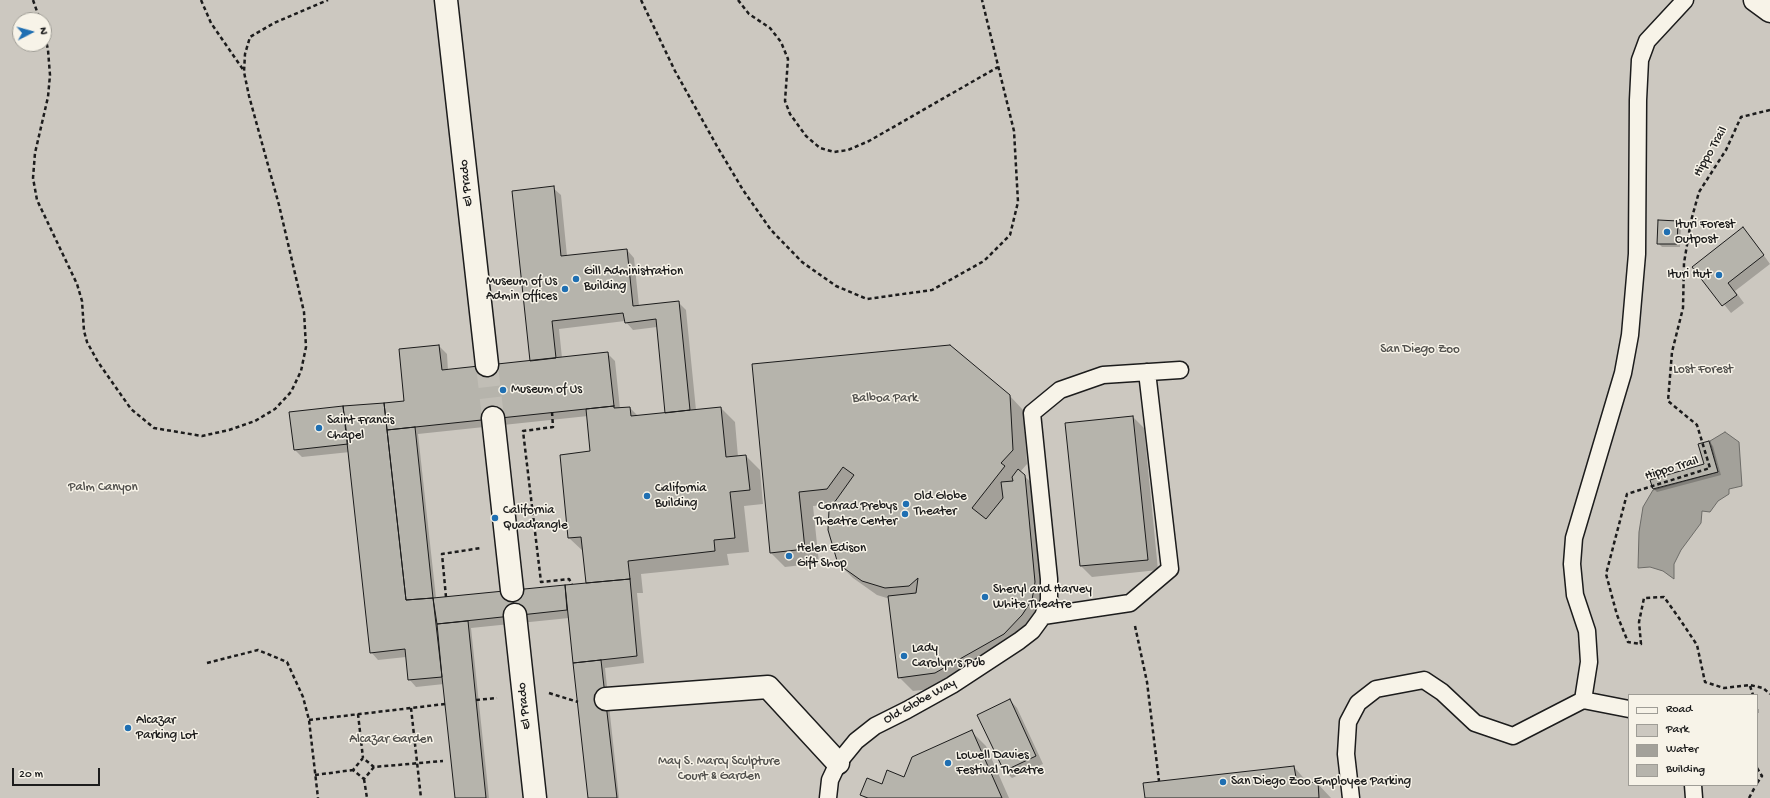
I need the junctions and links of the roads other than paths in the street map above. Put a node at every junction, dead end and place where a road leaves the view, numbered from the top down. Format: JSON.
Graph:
{"nodes":[{"id":1,"x":446,"y":0,"type":"edge"},
{"id":2,"x":1685,"y":0,"type":"edge"},
{"id":3,"x":1755,"y":0,"type":"edge"},
{"id":4,"x":1770,"y":11,"type":"edge"},
{"id":5,"x":487,"y":365,"type":"tunnel mouth"},
{"id":6,"x":1180,"y":370,"type":"dead end"},
{"id":7,"x":1147,"y":372,"type":"junction"},
{"id":8,"x":493,"y":418,"type":"tunnel mouth"},
{"id":9,"x":512,"y":590,"type":"dead end"},
{"id":10,"x":515,"y":615,"type":"dead end"},
{"id":11,"x":1043,"y":616,"type":"junction"},
{"id":12,"x":606,"y":699,"type":"dead end"},
{"id":13,"x":1583,"y":700,"type":"junction"},
{"id":14,"x":1628,"y":709,"type":"edge"},
{"id":15,"x":838,"y":763,"type":"junction"},
{"id":16,"x":1693,"y":786,"type":"edge"},
{"id":17,"x":535,"y":798,"type":"edge"},
{"id":18,"x":828,"y":798,"type":"edge"},
{"id":19,"x":1351,"y":798,"type":"edge"},
{"id":20,"x":1694,"y":798,"type":"edge"}],
"edges":[{"from":1,"to":5,"type":"street","name":"El Prado"},
{"from":2,"to":13,"type":"lane"},
{"from":3,"to":4,"type":"street"},
{"from":6,"to":7,"type":"lane"},
{"from":7,"to":11,"type":"lane","name":"Old Globe Way"},
{"from":7,"to":11,"type":"lane"},
{"from":8,"to":9,"type":"street"},
{"from":10,"to":17,"type":"street","name":"El Prado"},
{"from":11,"to":15,"type":"lane","name":"Old Globe Way"},
{"from":12,"to":15,"type":"street"},
{"from":13,"to":14,"type":"lane"},
{"from":13,"to":19,"type":"lane"},
{"from":15,"to":18,"type":"lane","name":"Old Globe Way"},
{"from":16,"to":20,"type":"lane"}]}
